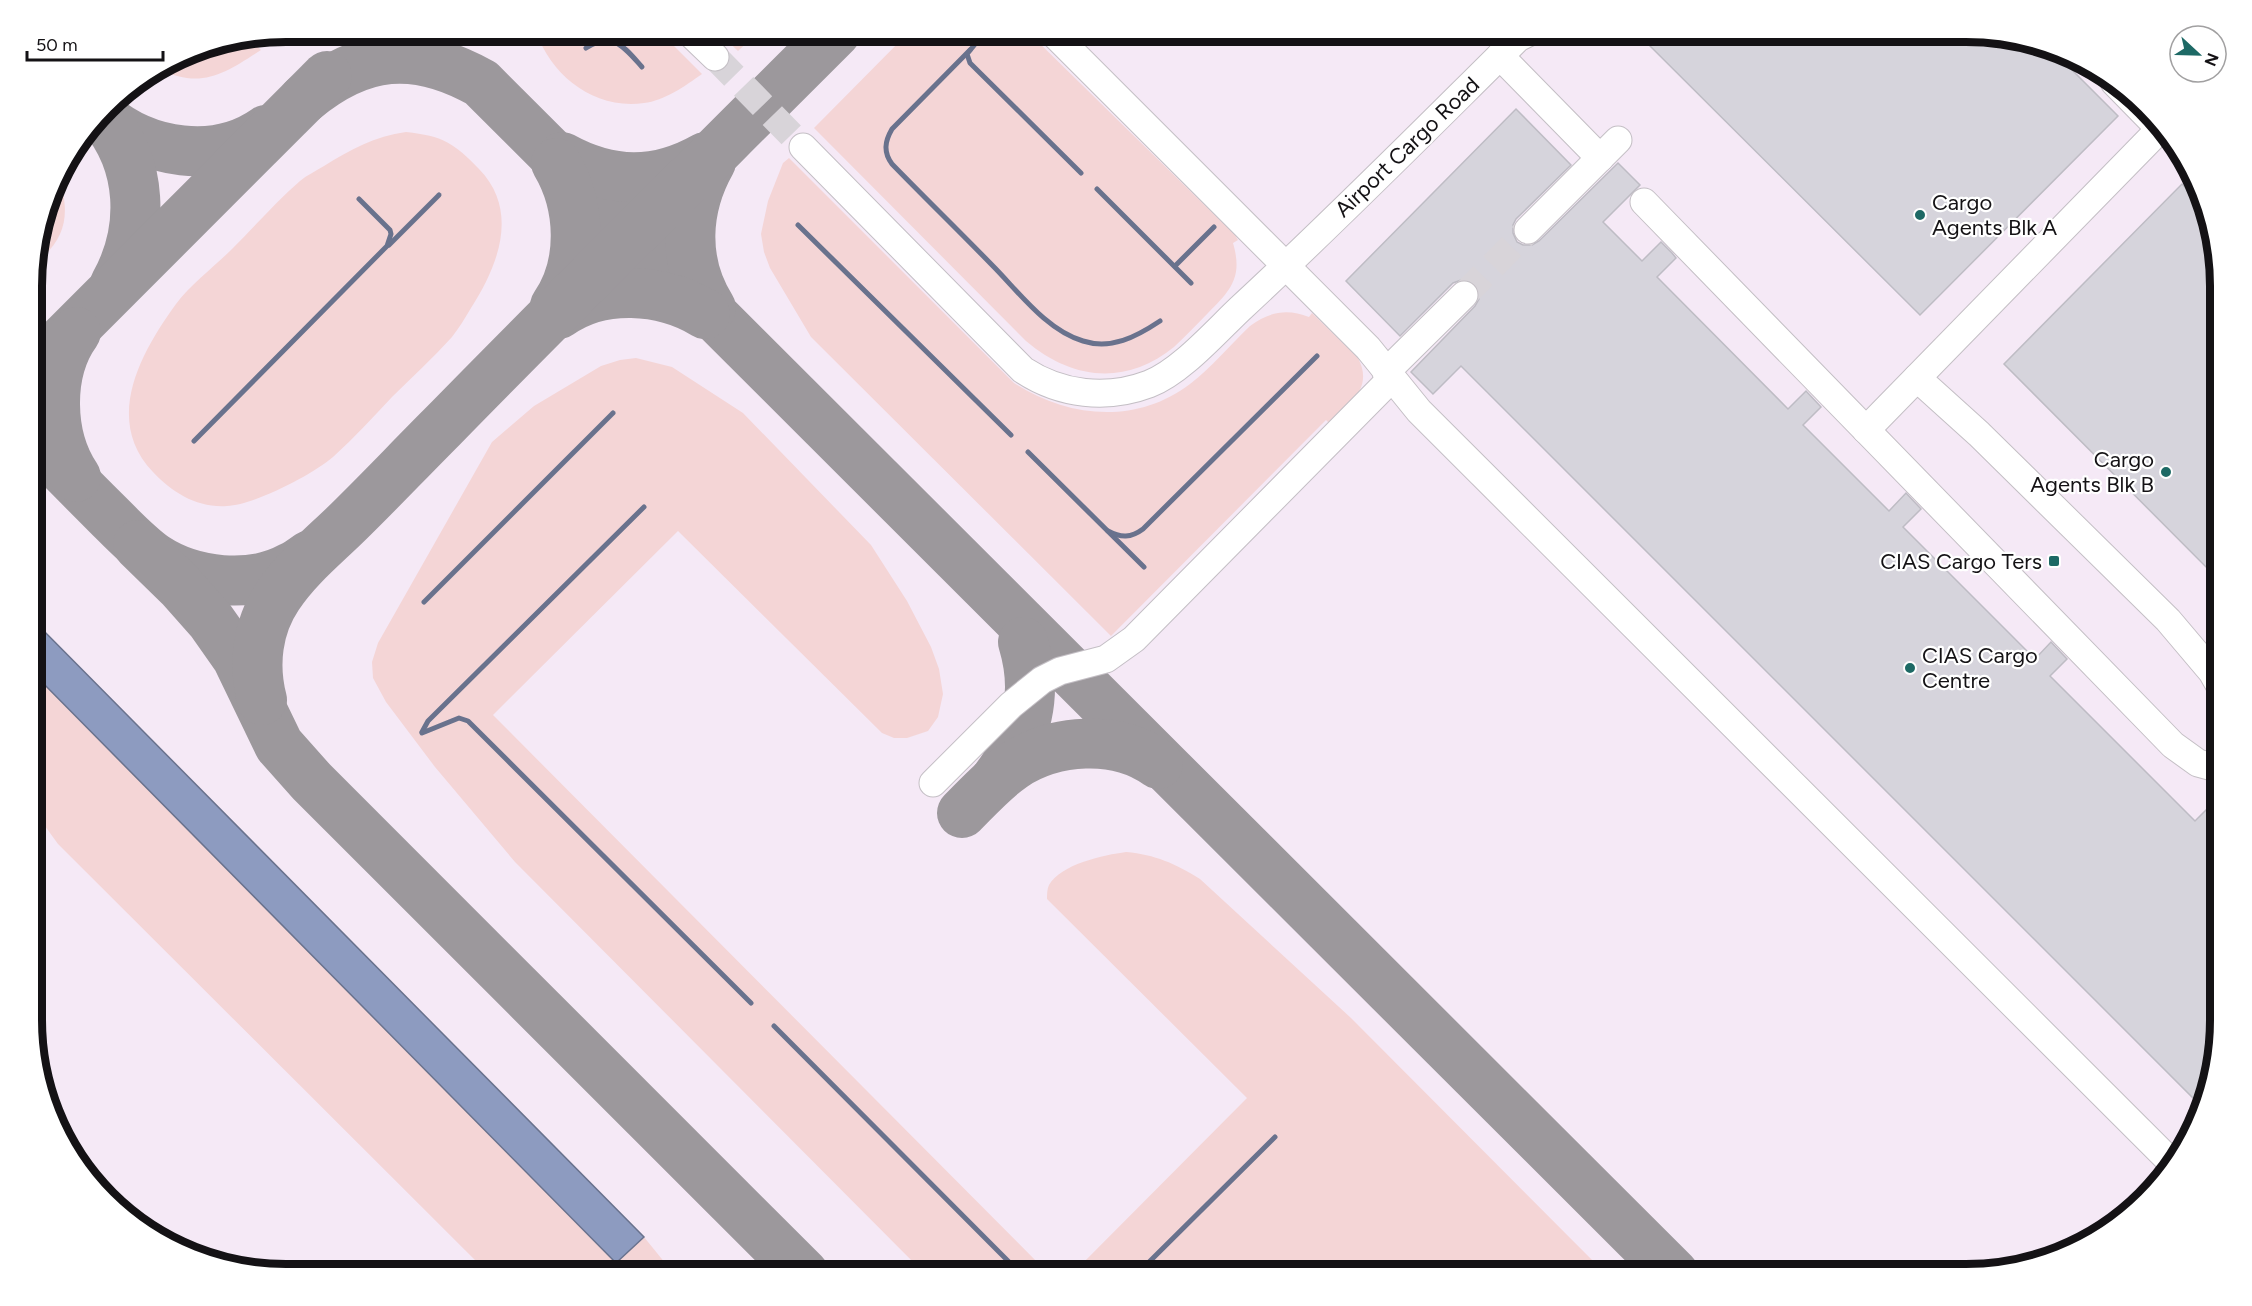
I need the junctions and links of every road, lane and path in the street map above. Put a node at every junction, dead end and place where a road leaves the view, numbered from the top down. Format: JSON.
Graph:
{"nodes":[{"id":1,"x":699,"y":42,"type":"edge"},
{"id":2,"x":1062,"y":42,"type":"edge"},
{"id":3,"x":1514,"y":42,"type":"edge"},
{"id":4,"x":1500,"y":56,"type":"junction"},
{"id":5,"x":715,"y":57,"type":"tunnel mouth"},
{"id":6,"x":2156,"y":134,"type":"edge"},
{"id":7,"x":803,"y":147,"type":"tunnel mouth"},
{"id":8,"x":1644,"y":202,"type":"dead end"},
{"id":9,"x":1528,"y":230,"type":"tunnel mouth"},
{"id":10,"x":1286,"y":266,"type":"junction"},
{"id":11,"x":1464,"y":295,"type":"tunnel mouth"},
{"id":12,"x":1389,"y":375,"type":"junction"},
{"id":13,"x":1917,"y":378,"type":"junction"},
{"id":14,"x":1866,"y":430,"type":"junction"},
{"id":15,"x":2210,"y":670,"type":"edge"},
{"id":16,"x":2210,"y":767,"type":"edge"},
{"id":17,"x":933,"y":783,"type":"dead end"},
{"id":18,"x":2167,"y":1158,"type":"edge"}],
"edges":[{"from":1,"to":5,"type":"lane"},
{"from":2,"to":10,"type":"lane"},
{"from":3,"to":4,"type":"lane","name":"Airport Cargo Road"},
{"from":4,"to":9,"type":"lane"},
{"from":4,"to":10,"type":"lane","name":"Airport Cargo Road"},
{"from":6,"to":13,"type":"lane"},
{"from":7,"to":10,"type":"lane","name":"Airport Cargo Road"},
{"from":8,"to":14,"type":"lane"},
{"from":10,"to":12,"type":"lane"},
{"from":11,"to":12,"type":"lane"},
{"from":12,"to":17,"type":"lane"},
{"from":12,"to":18,"type":"lane"},
{"from":13,"to":14,"type":"lane"},
{"from":13,"to":15,"type":"lane"},
{"from":14,"to":16,"type":"lane"}]}
